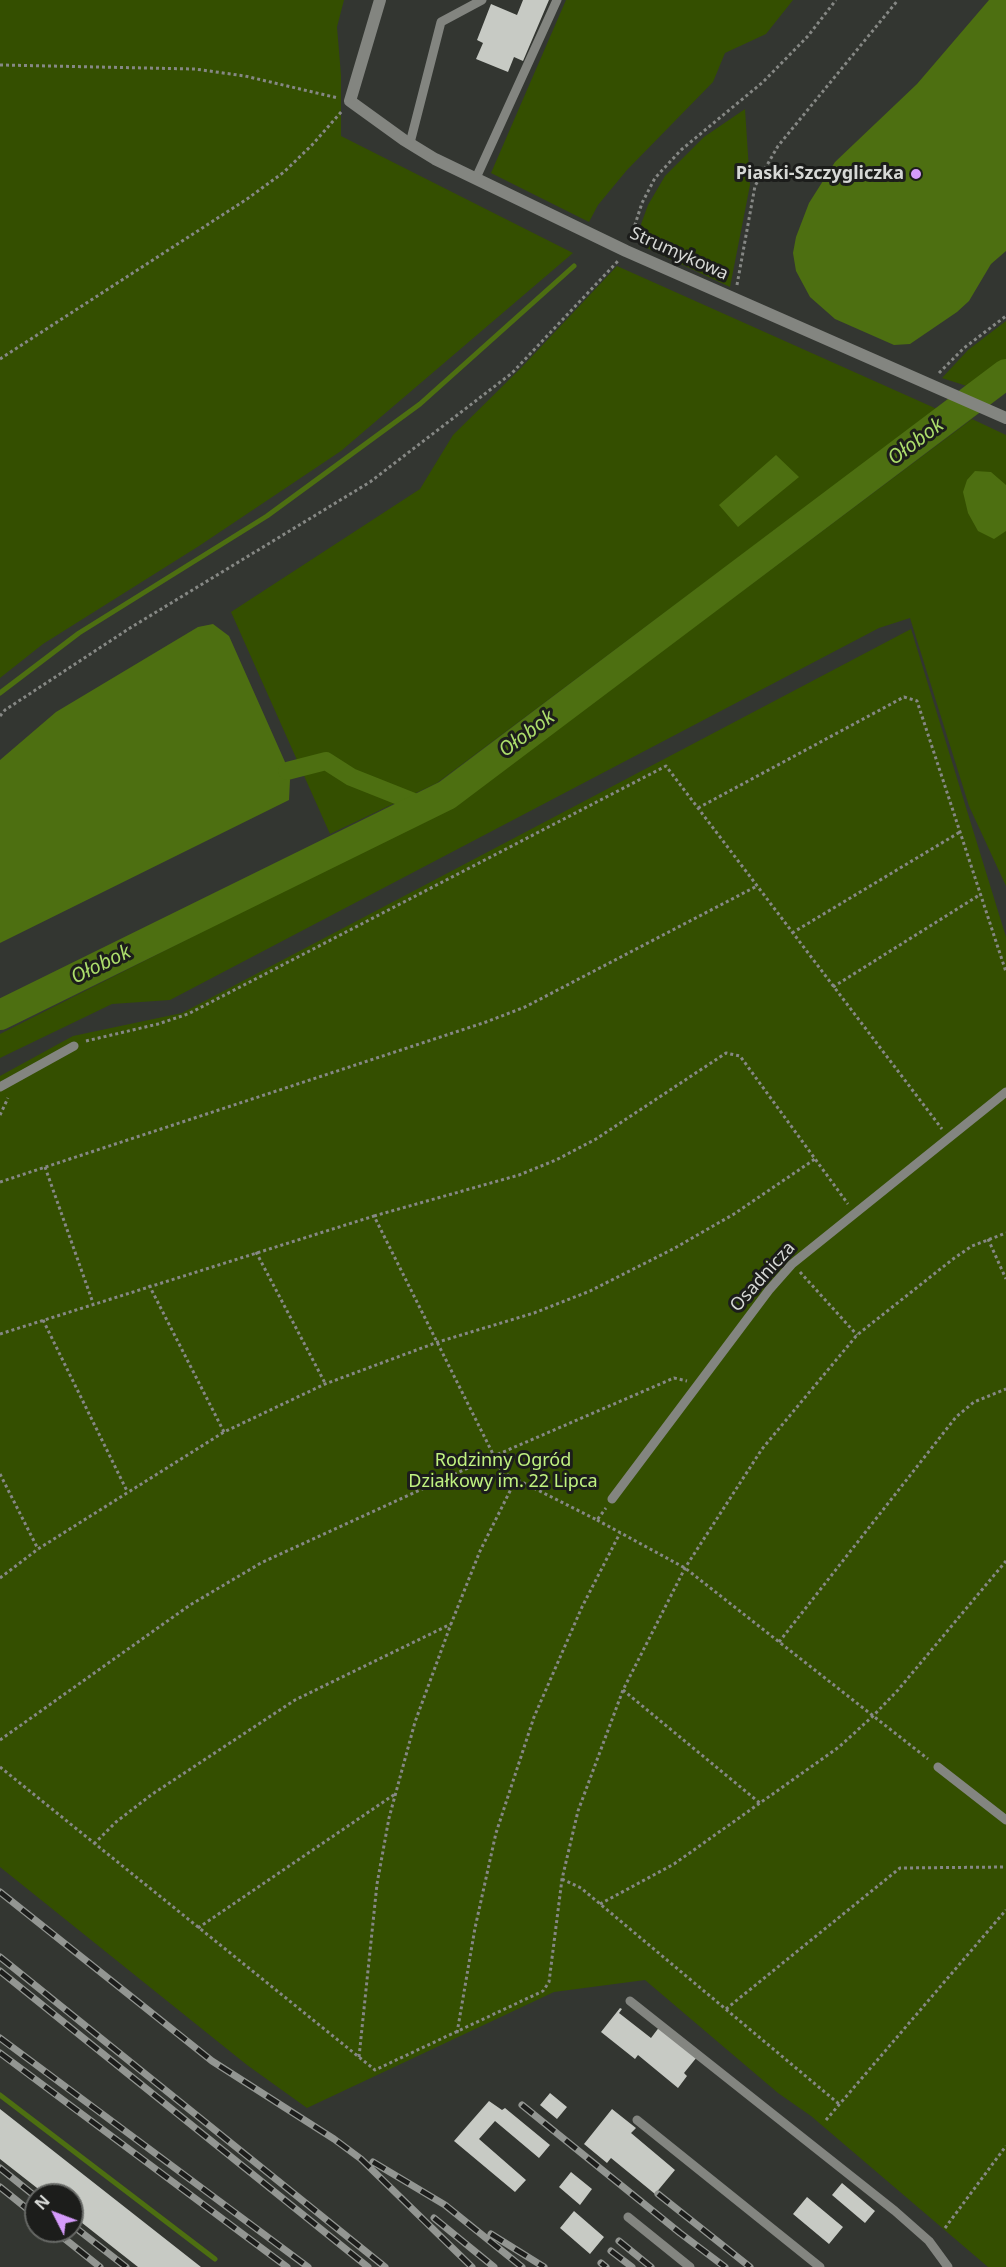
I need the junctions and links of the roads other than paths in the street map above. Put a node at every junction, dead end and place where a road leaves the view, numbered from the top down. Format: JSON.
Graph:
{"nodes":[{"id":1,"x":380,"y":0,"type":"edge"},
{"id":2,"x":482,"y":0,"type":"edge"},
{"id":3,"x":557,"y":0,"type":"edge"},
{"id":4,"x":410,"y":143,"type":"junction"},
{"id":5,"x":476,"y":178,"type":"junction"},
{"id":6,"x":1006,"y":418,"type":"edge"},
{"id":7,"x":74,"y":1046,"type":"road end"},
{"id":8,"x":0,"y":1086,"type":"edge"},
{"id":9,"x":1006,"y":1092,"type":"edge"},
{"id":10,"x":612,"y":1499,"type":"road end"},
{"id":11,"x":938,"y":1767,"type":"road end"},
{"id":12,"x":1006,"y":1820,"type":"edge"},
{"id":13,"x":630,"y":2001,"type":"dead end"},
{"id":14,"x":637,"y":2120,"type":"dead end"},
{"id":15,"x":628,"y":2217,"type":"dead end"},
{"id":16,"x":690,"y":2267,"type":"edge"},
{"id":17,"x":820,"y":2267,"type":"edge"},
{"id":18,"x":948,"y":2267,"type":"edge"}],
"edges":[{"from":1,"to":4,"type":"street","name":"Strumykowa"},
{"from":2,"to":4,"type":"lane"},
{"from":3,"to":5,"type":"lane"},
{"from":4,"to":5,"type":"street","name":"Strumykowa"},
{"from":5,"to":6,"type":"street","name":"Strumykowa"},
{"from":7,"to":8,"type":"lane"},
{"from":9,"to":10,"type":"lane","name":"Osadnicza"},
{"from":11,"to":12,"type":"lane"},
{"from":13,"to":18,"type":"lane"},
{"from":14,"to":17,"type":"lane"},
{"from":15,"to":16,"type":"lane"}]}
